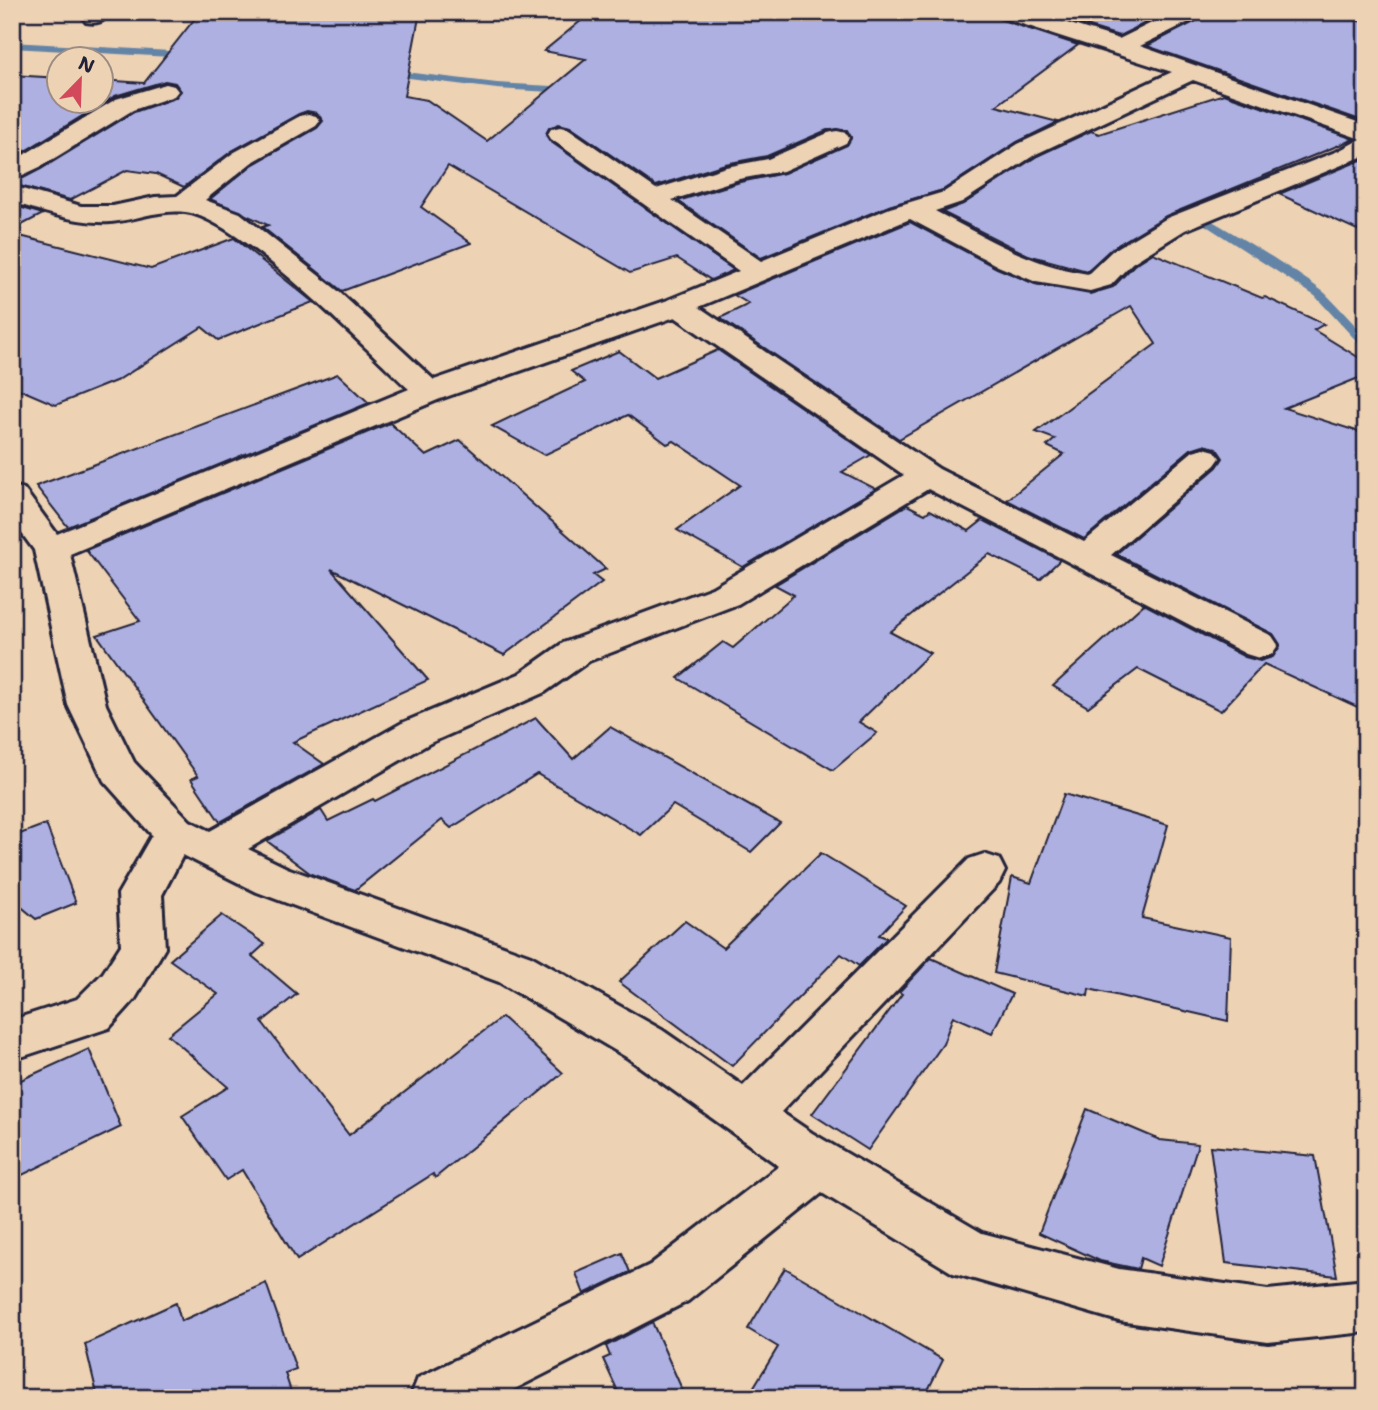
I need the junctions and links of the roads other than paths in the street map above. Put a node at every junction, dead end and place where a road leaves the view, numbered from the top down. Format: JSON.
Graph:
{"nodes":[{"id":1,"x":1008,"y":12,"type":"edge"},
{"id":2,"x":1191,"y":12,"type":"edge"},
{"id":3,"x":1121,"y":47,"type":"junction"},
{"id":4,"x":1191,"y":72,"type":"junction"},
{"id":5,"x":166,"y":91,"type":"dead end"},
{"id":6,"x":308,"y":121,"type":"dead end"},
{"id":7,"x":1366,"y":133,"type":"edge"},
{"id":8,"x":560,"y":134,"type":"dead end"},
{"id":9,"x":836,"y":138,"type":"dead end"},
{"id":10,"x":1366,"y":145,"type":"edge"},
{"id":11,"x":12,"y":172,"type":"edge"},
{"id":12,"x":12,"y":194,"type":"edge"},
{"id":13,"x":652,"y":198,"type":"junction"},
{"id":14,"x":184,"y":204,"type":"junction"},
{"id":15,"x":912,"y":210,"type":"junction"},
{"id":16,"x":760,"y":272,"type":"junction"},
{"id":17,"x":678,"y":306,"type":"junction"},
{"id":18,"x":429,"y":392,"type":"junction"},
{"id":19,"x":1204,"y":458,"type":"dead end"},
{"id":20,"x":927,"y":476,"type":"junction"},
{"id":21,"x":12,"y":496,"type":"edge"},
{"id":22,"x":51,"y":549,"type":"junction"},
{"id":23,"x":1087,"y":557,"type":"junction"},
{"id":24,"x":1259,"y":645,"type":"dead end"},
{"id":25,"x":193,"y":841,"type":"junction"},
{"id":26,"x":984,"y":871,"type":"dead end"},
{"id":27,"x":12,"y":1040,"type":"edge"},
{"id":28,"x":746,"y":1116,"type":"junction"},
{"id":29,"x":820,"y":1165,"type":"junction"},
{"id":30,"x":1366,"y":1306,"type":"edge"},
{"id":31,"x":438,"y":1398,"type":"edge"}],
"edges":[{"from":1,"to":3,"type":"street"},
{"from":2,"to":3,"type":"street"},
{"from":3,"to":4,"type":"street"},
{"from":4,"to":7,"type":"street"},
{"from":4,"to":15,"type":"street"},
{"from":5,"to":11,"type":"street"},
{"from":6,"to":14,"type":"street"},
{"from":8,"to":13,"type":"street"},
{"from":9,"to":13,"type":"street"},
{"from":10,"to":15,"type":"street"},
{"from":12,"to":14,"type":"street"},
{"from":13,"to":16,"type":"street"},
{"from":14,"to":18,"type":"street"},
{"from":15,"to":16,"type":"street"},
{"from":16,"to":17,"type":"street"},
{"from":17,"to":18,"type":"street"},
{"from":17,"to":20,"type":"street"},
{"from":18,"to":22,"type":"street"},
{"from":19,"to":23,"type":"street"},
{"from":20,"to":23,"type":"street"},
{"from":20,"to":25,"type":"street"},
{"from":21,"to":22,"type":"street"},
{"from":22,"to":25,"type":"street"},
{"from":23,"to":24,"type":"street"},
{"from":25,"to":27,"type":"street"},
{"from":25,"to":28,"type":"street"},
{"from":26,"to":28,"type":"street"},
{"from":28,"to":29,"type":"street"},
{"from":29,"to":30,"type":"street"},
{"from":29,"to":31,"type":"street"}]}
